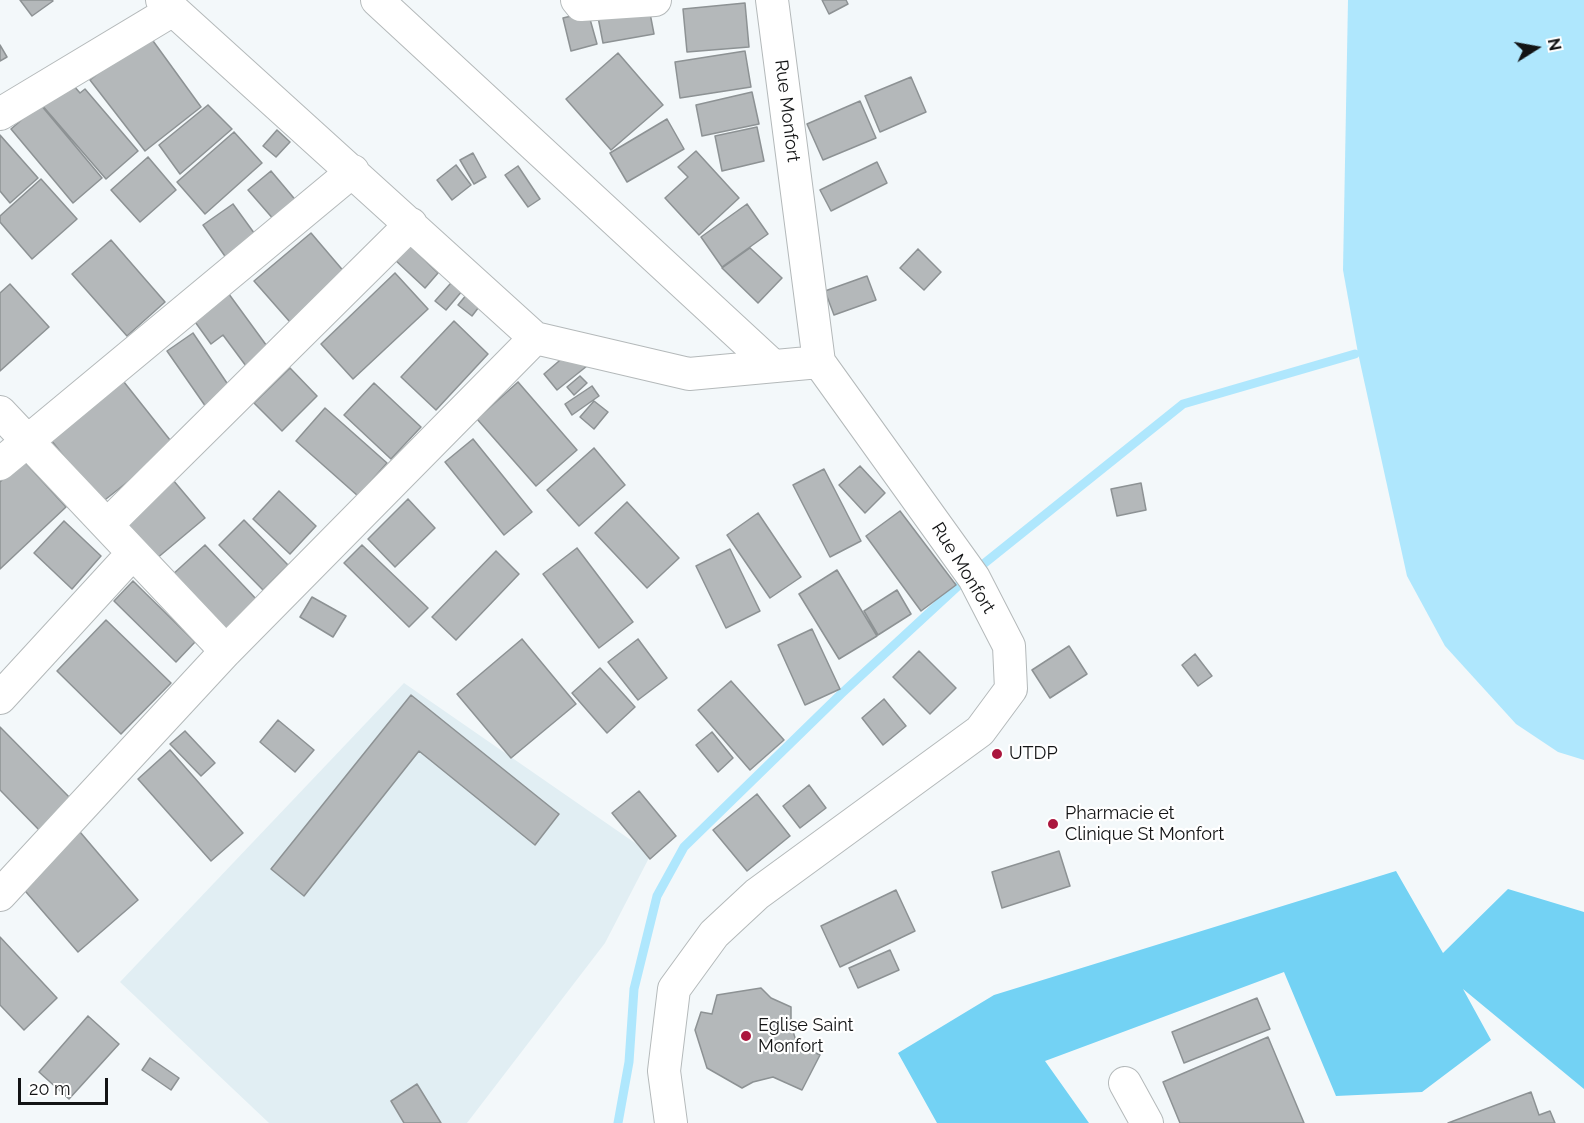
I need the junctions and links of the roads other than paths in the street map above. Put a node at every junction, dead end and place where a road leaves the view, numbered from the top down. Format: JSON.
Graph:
{"nodes":[{"id":1,"x":377,"y":0,"type":"edge"},
{"id":2,"x":577,"y":0,"type":"edge"},
{"id":3,"x":655,"y":0,"type":"edge"},
{"id":4,"x":772,"y":0,"type":"edge"},
{"id":5,"x":168,"y":5,"type":"edge"},
{"id":6,"x":0,"y":114,"type":"edge"},
{"id":7,"x":353,"y":171,"type":"junction"},
{"id":8,"x":411,"y":224,"type":"junction"},
{"id":9,"x":535,"y":338,"type":"junction"},
{"id":10,"x":819,"y":362,"type":"junction"},
{"id":11,"x":773,"y":366,"type":"junction"},
{"id":12,"x":0,"y":412,"type":"edge"},
{"id":13,"x":27,"y":441,"type":"junction"},
{"id":14,"x":0,"y":464,"type":"edge"},
{"id":15,"x":106,"y":525,"type":"junction"},
{"id":16,"x":133,"y":553,"type":"junction"},
{"id":17,"x":226,"y":651,"type":"junction"},
{"id":18,"x":0,"y":698,"type":"edge"},
{"id":19,"x":4,"y":881,"type":"edge"},
{"id":20,"x":1125,"y":1083,"type":"dead end"},
{"id":21,"x":671,"y":1123,"type":"edge"},
{"id":22,"x":1147,"y":1123,"type":"edge"}],
"edges":[{"from":1,"to":11,"type":"street"},
{"from":2,"to":3,"type":"street"},
{"from":4,"to":10,"type":"street","name":"Rue Monfort"},
{"from":5,"to":6,"type":"street"},
{"from":5,"to":7,"type":"street"},
{"from":7,"to":8,"type":"street"},
{"from":7,"to":13,"type":"street"},
{"from":8,"to":9,"type":"street"},
{"from":8,"to":15,"type":"street"},
{"from":9,"to":11,"type":"street"},
{"from":9,"to":17,"type":"street"},
{"from":10,"to":11,"type":"street"},
{"from":10,"to":21,"type":"street","name":"Rue Monfort"},
{"from":12,"to":13,"type":"street"},
{"from":13,"to":14,"type":"street"},
{"from":13,"to":15,"type":"street"},
{"from":15,"to":16,"type":"street"},
{"from":16,"to":17,"type":"street"},
{"from":16,"to":18,"type":"street"},
{"from":17,"to":19,"type":"street"},
{"from":20,"to":22,"type":"street"}]}
